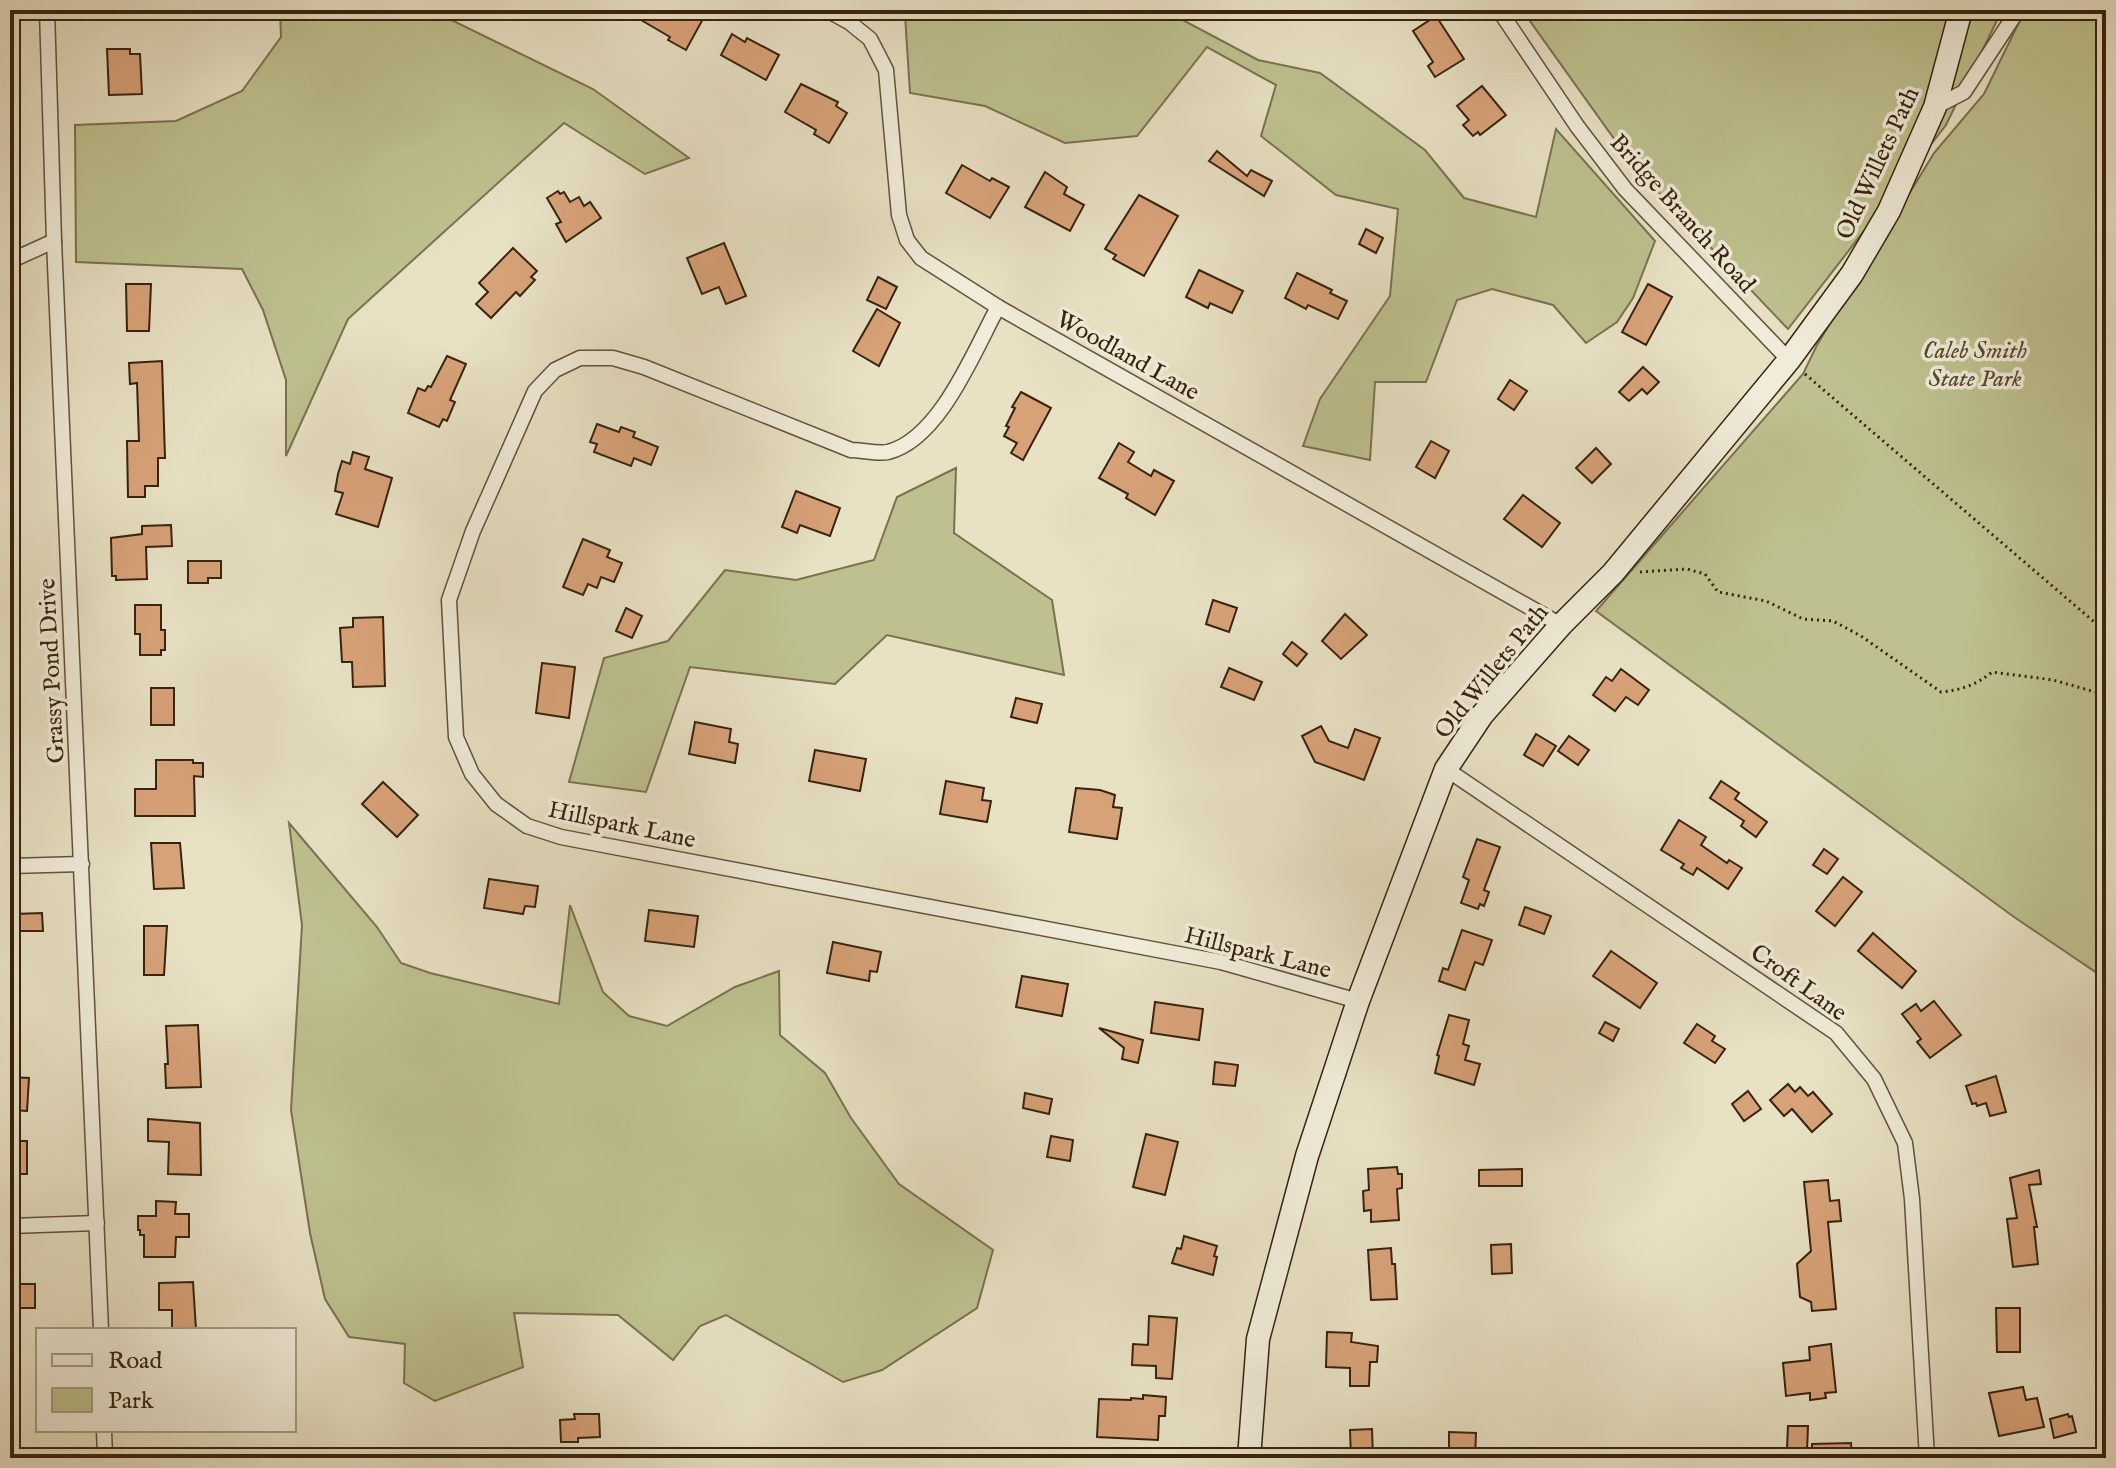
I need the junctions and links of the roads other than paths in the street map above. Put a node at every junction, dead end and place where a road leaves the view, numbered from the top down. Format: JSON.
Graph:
{"nodes":[{"id":1,"x":47,"y":10,"type":"edge"},
{"id":2,"x":827,"y":10,"type":"edge"},
{"id":3,"x":1499,"y":10,"type":"edge"},
{"id":4,"x":1961,"y":10,"type":"edge"},
{"id":5,"x":2018,"y":10,"type":"edge"},
{"id":6,"x":1935,"y":107,"type":"junction"},
{"id":7,"x":54,"y":241,"type":"junction"},
{"id":8,"x":10,"y":261,"type":"edge"},
{"id":9,"x":998,"y":307,"type":"junction"},
{"id":10,"x":1789,"y":360,"type":"junction"},
{"id":11,"x":1561,"y":625,"type":"junction"},
{"id":12,"x":1446,"y":769,"type":"junction"},
{"id":13,"x":82,"y":864,"type":"junction"},
{"id":14,"x":10,"y":866,"type":"edge"},
{"id":15,"x":1358,"y":1001,"type":"junction"},
{"id":16,"x":97,"y":1223,"type":"junction"},
{"id":17,"x":10,"y":1226,"type":"edge"},
{"id":18,"x":101,"y":1328,"type":"edge"},
{"id":19,"x":104,"y":1432,"type":"edge"},
{"id":20,"x":105,"y":1458,"type":"edge"},
{"id":21,"x":1249,"y":1458,"type":"edge"},
{"id":22,"x":1927,"y":1458,"type":"edge"}],
"edges":[{"from":1,"to":7,"type":"street","name":"Grassy Pond Drive"},
{"from":2,"to":9,"type":"street","name":"Woodland Lane"},
{"from":3,"to":10,"type":"street","name":"Bridge Branch Road"},
{"from":4,"to":6,"type":"main road","name":"Old Willets Path"},
{"from":5,"to":6,"type":"street"},
{"from":6,"to":10,"type":"main road","name":"Old Willets Path"},
{"from":7,"to":8,"type":"street"},
{"from":7,"to":13,"type":"street","name":"Grassy Pond Drive"},
{"from":9,"to":11,"type":"street","name":"Woodland Lane"},
{"from":9,"to":15,"type":"street","name":"Hillspark Lane"},
{"from":10,"to":11,"type":"main road","name":"Old Willets Path"},
{"from":11,"to":12,"type":"main road","name":"Old Willets Path"},
{"from":12,"to":15,"type":"main road","name":"Old Willets Path"},
{"from":12,"to":22,"type":"street","name":"Croft Lane"},
{"from":13,"to":14,"type":"street"},
{"from":13,"to":16,"type":"street","name":"Grassy Pond Drive"},
{"from":15,"to":21,"type":"main road","name":"Old Willets Path"},
{"from":16,"to":17,"type":"street"},
{"from":16,"to":18,"type":"street","name":"Grassy Pond Drive"},
{"from":19,"to":20,"type":"street"}]}
